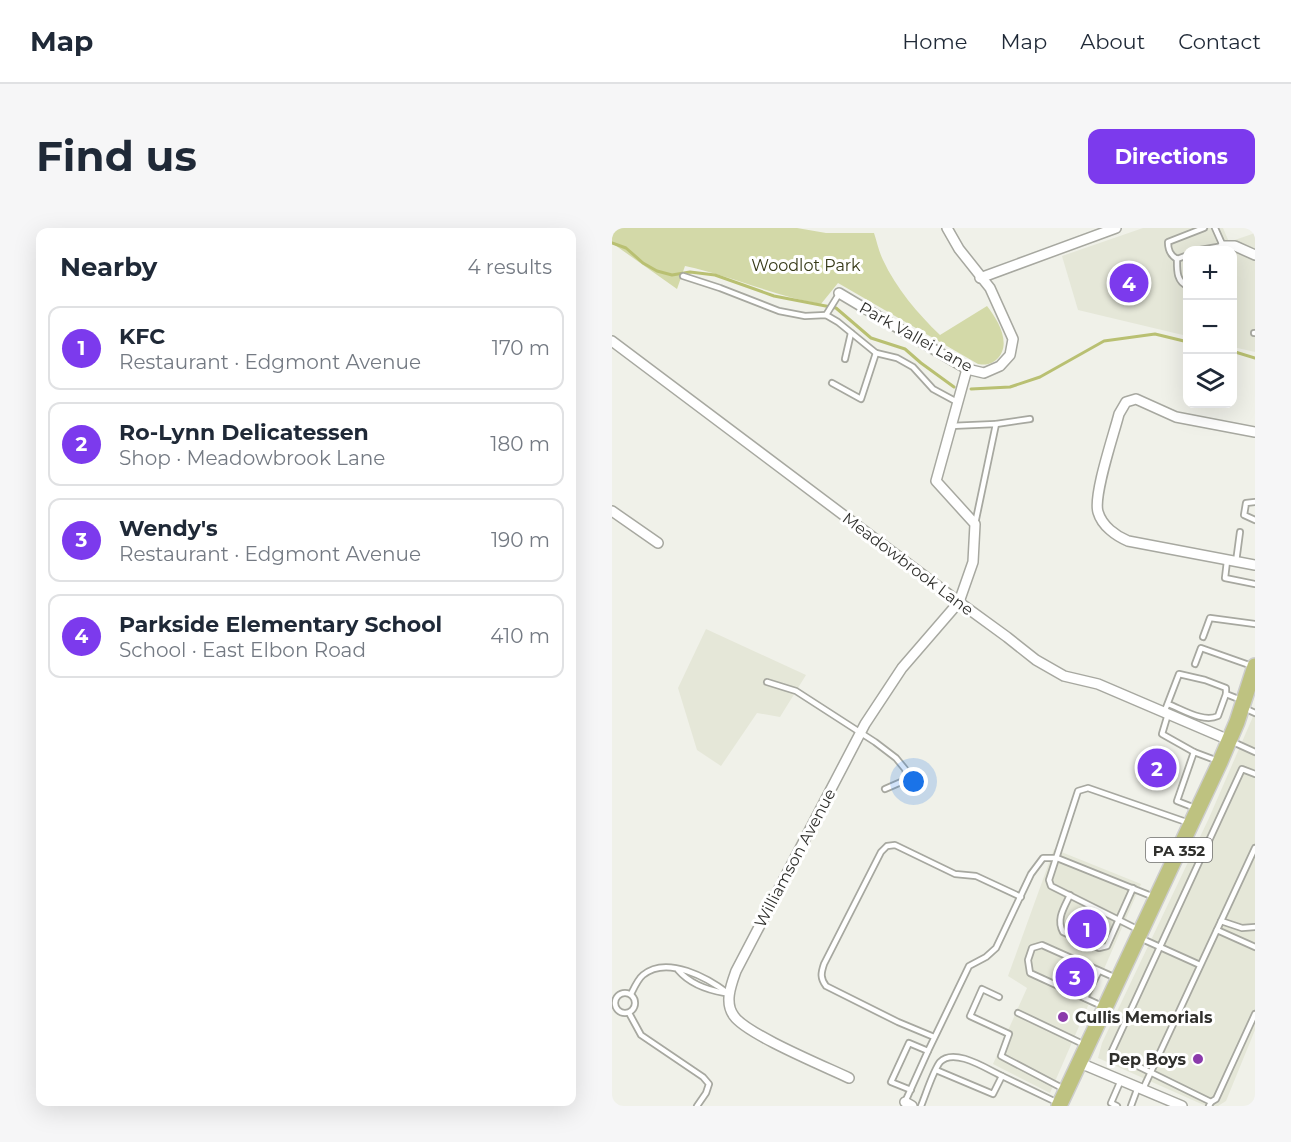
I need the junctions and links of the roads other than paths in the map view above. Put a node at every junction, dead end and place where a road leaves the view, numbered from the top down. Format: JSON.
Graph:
{"nodes":[{"id":1,"x":947,"y":228,"type":"edge"},
{"id":2,"x":1116,"y":228,"type":"edge"},
{"id":3,"x":1204,"y":228,"type":"edge"},
{"id":4,"x":1215,"y":228,"type":"edge"},
{"id":5,"x":1221,"y":246,"type":"edge"},
{"id":6,"x":1237,"y":247,"type":"edge"},
{"id":7,"x":1253,"y":252,"type":"edge"},
{"id":8,"x":1183,"y":257,"type":"edge"},
{"id":9,"x":1177,"y":259,"type":"junction"},
{"id":10,"x":683,"y":276,"type":"dead end"},
{"id":11,"x":980,"y":278,"type":"junction"},
{"id":12,"x":1183,"y":283,"type":"edge"},
{"id":13,"x":836,"y":298,"type":"joint"},
{"id":14,"x":826,"y":315,"type":"junction"},
{"id":15,"x":851,"y":333,"type":"junction"},
{"id":16,"x":612,"y":341,"type":"edge"},
{"id":17,"x":876,"y":353,"type":"junction"},
{"id":18,"x":845,"y":359,"type":"dead end"},
{"id":19,"x":967,"y":369,"type":"junction"},
{"id":20,"x":832,"y":383,"type":"dead end"},
{"id":21,"x":957,"y":402,"type":"junction"},
{"id":22,"x":1030,"y":419,"type":"dead end"},
{"id":23,"x":996,"y":424,"type":"junction"},
{"id":24,"x":950,"y":426,"type":"junction"},
{"id":25,"x":1255,"y":432,"type":"edge"},
{"id":26,"x":1255,"y":502,"type":"edge"},
{"id":27,"x":612,"y":511,"type":"edge"},
{"id":28,"x":1255,"y":520,"type":"edge"},
{"id":29,"x":975,"y":524,"type":"junction"},
{"id":30,"x":1240,"y":532,"type":"dead end"},
{"id":31,"x":658,"y":543,"type":"dead end"},
{"id":32,"x":1232,"y":561,"type":"junction"},
{"id":33,"x":1255,"y":565,"type":"edge"},
{"id":34,"x":1255,"y":584,"type":"edge"},
{"id":35,"x":959,"y":602,"type":"junction"},
{"id":36,"x":1255,"y":624,"type":"edge"},
{"id":37,"x":1203,"y":637,"type":"dead end"},
{"id":38,"x":1195,"y":664,"type":"dead end"},
{"id":39,"x":1255,"y":666,"type":"edge"},
{"id":40,"x":766,"y":682,"type":"dead end"},
{"id":41,"x":1226,"y":694,"type":"junction"},
{"id":42,"x":1247,"y":707,"type":"edge"},
{"id":43,"x":1167,"y":710,"type":"junction"},
{"id":44,"x":860,"y":733,"type":"junction"},
{"id":45,"x":1229,"y":740,"type":"junction"},
{"id":46,"x":1194,"y":752,"type":"junction"},
{"id":47,"x":1255,"y":752,"type":"edge"},
{"id":48,"x":1220,"y":762,"type":"junction"},
{"id":49,"x":1255,"y":774,"type":"edge"},
{"id":50,"x":885,"y":789,"type":"dead end"},
{"id":51,"x":1195,"y":817,"type":"junction"},
{"id":52,"x":1255,"y":848,"type":"edge"},
{"id":53,"x":1057,"y":858,"type":"junction"},
{"id":54,"x":1133,"y":888,"type":"junction"},
{"id":55,"x":1070,"y":895,"type":"junction"},
{"id":56,"x":1021,"y":897,"type":"junction"},
{"id":57,"x":1156,"y":898,"type":"junction"},
{"id":58,"x":1119,"y":919,"type":"junction"},
{"id":59,"x":1221,"y":921,"type":"junction"},
{"id":60,"x":1255,"y":927,"type":"edge"},
{"id":61,"x":1217,"y":930,"type":"junction"},
{"id":62,"x":1140,"y":934,"type":"junction"},
{"id":63,"x":1160,"y":947,"type":"junction"},
{"id":64,"x":1255,"y":947,"type":"edge"},
{"id":65,"x":1200,"y":965,"type":"junction"},
{"id":66,"x":1099,"y":970,"type":"junction"},
{"id":67,"x":1119,"y":979,"type":"junction"},
{"id":68,"x":631,"y":994,"type":"junction"},
{"id":69,"x":729,"y":994,"type":"junction"},
{"id":70,"x":999,"y":997,"type":"dead end"},
{"id":71,"x":1085,"y":998,"type":"junction"},
{"id":72,"x":614,"y":1005,"type":"edge"},
{"id":73,"x":1105,"y":1008,"type":"junction"},
{"id":74,"x":629,"y":1012,"type":"junction"},
{"id":75,"x":1018,"y":1013,"type":"dead end"},
{"id":76,"x":1255,"y":1014,"type":"edge"},
{"id":77,"x":934,"y":1037,"type":"junction"},
{"id":78,"x":1088,"y":1047,"type":"junction"},
{"id":79,"x":928,"y":1051,"type":"junction"},
{"id":80,"x":1080,"y":1063,"type":"junction"},
{"id":81,"x":936,"y":1070,"type":"junction"},
{"id":82,"x":1151,"y":1073,"type":"junction"},
{"id":83,"x":1002,"y":1076,"type":"junction"},
{"id":84,"x":849,"y":1078,"type":"dead end"},
{"id":85,"x":1121,"y":1080,"type":"junction"},
{"id":86,"x":1141,"y":1088,"type":"junction"},
{"id":87,"x":911,"y":1090,"type":"junction"},
{"id":88,"x":1062,"y":1100,"type":"edge"},
{"id":89,"x":909,"y":1104,"type":"edge"},
{"id":90,"x":1210,"y":1104,"type":"edge"},
{"id":91,"x":697,"y":1106,"type":"edge"},
{"id":92,"x":921,"y":1106,"type":"edge"},
{"id":93,"x":1117,"y":1106,"type":"edge"},
{"id":94,"x":1131,"y":1106,"type":"edge"},
{"id":95,"x":1182,"y":1106,"type":"edge"}],
"edges":[{"from":1,"to":11,"type":"street"},
{"from":2,"to":11,"type":"street"},
{"from":3,"to":9,"type":"lane"},
{"from":4,"to":5,"type":"lane"},
{"from":6,"to":7,"type":"street"},
{"from":8,"to":9,"type":"lane"},
{"from":9,"to":12,"type":"lane"},
{"from":10,"to":14,"type":"lane"},
{"from":11,"to":19,"type":"street","name":"Park Vallei Lane"},
{"from":13,"to":14,"type":"lane"},
{"from":13,"to":19,"type":"street","name":"Park Vallei Lane"},
{"from":14,"to":15,"type":"lane"},
{"from":15,"to":17,"type":"lane"},
{"from":15,"to":18,"type":"lane"},
{"from":16,"to":35,"type":"street","name":"Meadowbrook Lane"},
{"from":17,"to":20,"type":"lane"},
{"from":17,"to":21,"type":"lane"},
{"from":19,"to":21,"type":"street"},
{"from":21,"to":24,"type":"street"},
{"from":22,"to":23,"type":"lane"},
{"from":23,"to":24,"type":"lane"},
{"from":23,"to":29,"type":"lane"},
{"from":24,"to":29,"type":"street"},
{"from":25,"to":32,"type":"street"},
{"from":26,"to":28,"type":"lane"},
{"from":27,"to":31,"type":"street"},
{"from":29,"to":35,"type":"street"},
{"from":30,"to":32,"type":"lane"},
{"from":32,"to":33,"type":"street"},
{"from":32,"to":34,"type":"lane"},
{"from":35,"to":43,"type":"street","name":"Meadowbrook Lane"},
{"from":35,"to":44,"type":"street","name":"Williamson Avenue"},
{"from":36,"to":37,"type":"lane"},
{"from":38,"to":39,"type":"lane"},
{"from":39,"to":42,"type":"main road","number":"PA 352"},
{"from":40,"to":44,"type":"lane"},
{"from":41,"to":42,"type":"lane"},
{"from":41,"to":43,"type":"lane"},
{"from":41,"to":43,"type":"lane"},
{"from":42,"to":45,"type":"main road","number":"PA 352"},
{"from":43,"to":45,"type":"street","name":"Meadowbrook Lane"},
{"from":43,"to":46,"type":"lane"},
{"from":44,"to":50,"type":"lane"},
{"from":44,"to":69,"type":"street","name":"Williamson Avenue"},
{"from":45,"to":47,"type":"lane"},
{"from":45,"to":48,"type":"main road","number":"PA 352"},
{"from":46,"to":48,"type":"lane"},
{"from":46,"to":51,"type":"lane"},
{"from":48,"to":51,"type":"main road","number":"PA 352"},
{"from":49,"to":63,"type":"lane"},
{"from":51,"to":53,"type":"lane"},
{"from":51,"to":57,"type":"main road","number":"PA 352"},
{"from":52,"to":59,"type":"lane"},
{"from":53,"to":54,"type":"lane"},
{"from":53,"to":55,"type":"lane"},
{"from":53,"to":56,"type":"lane"},
{"from":54,"to":57,"type":"lane"},
{"from":54,"to":58,"type":"lane"},
{"from":55,"to":58,"type":"lane"},
{"from":55,"to":58,"type":"lane"},
{"from":56,"to":77,"type":"lane"},
{"from":56,"to":77,"type":"lane"},
{"from":57,"to":62,"type":"main road","number":"PA 352"},
{"from":58,"to":62,"type":"lane"},
{"from":59,"to":60,"type":"lane"},
{"from":59,"to":61,"type":"lane"},
{"from":61,"to":64,"type":"lane"},
{"from":61,"to":65,"type":"lane"},
{"from":62,"to":63,"type":"lane"},
{"from":62,"to":67,"type":"main road","number":"PA 352"},
{"from":63,"to":65,"type":"lane"},
{"from":63,"to":82,"type":"lane"},
{"from":65,"to":82,"type":"lane"},
{"from":66,"to":67,"type":"lane"},
{"from":66,"to":71,"type":"lane"},
{"from":66,"to":71,"type":"lane"},
{"from":67,"to":73,"type":"main road","number":"PA 352"},
{"from":68,"to":69,"type":"lane"},
{"from":68,"to":72,"type":"lane"},
{"from":68,"to":74,"type":"lane"},
{"from":69,"to":84,"type":"street"},
{"from":70,"to":88,"type":"lane"},
{"from":71,"to":73,"type":"lane"},
{"from":72,"to":74,"type":"lane"},
{"from":73,"to":78,"type":"main road","number":"PA 352"},
{"from":74,"to":91,"type":"lane"},
{"from":75,"to":78,"type":"lane"},
{"from":76,"to":90,"type":"lane"},
{"from":77,"to":79,"type":"lane"},
{"from":78,"to":80,"type":"main road","number":"PA 352"},
{"from":79,"to":87,"type":"lane"},
{"from":79,"to":87,"type":"lane"},
{"from":80,"to":85,"type":"street"},
{"from":80,"to":88,"type":"main road","number":"PA 352"},
{"from":81,"to":83,"type":"lane"},
{"from":81,"to":83,"type":"lane"},
{"from":81,"to":92,"type":"lane"},
{"from":82,"to":86,"type":"lane"},
{"from":82,"to":90,"type":"lane"},
{"from":83,"to":88,"type":"lane"},
{"from":85,"to":86,"type":"street"},
{"from":85,"to":93,"type":"lane"},
{"from":86,"to":94,"type":"lane"},
{"from":86,"to":95,"type":"street"},
{"from":87,"to":89,"type":"lane"}]}
